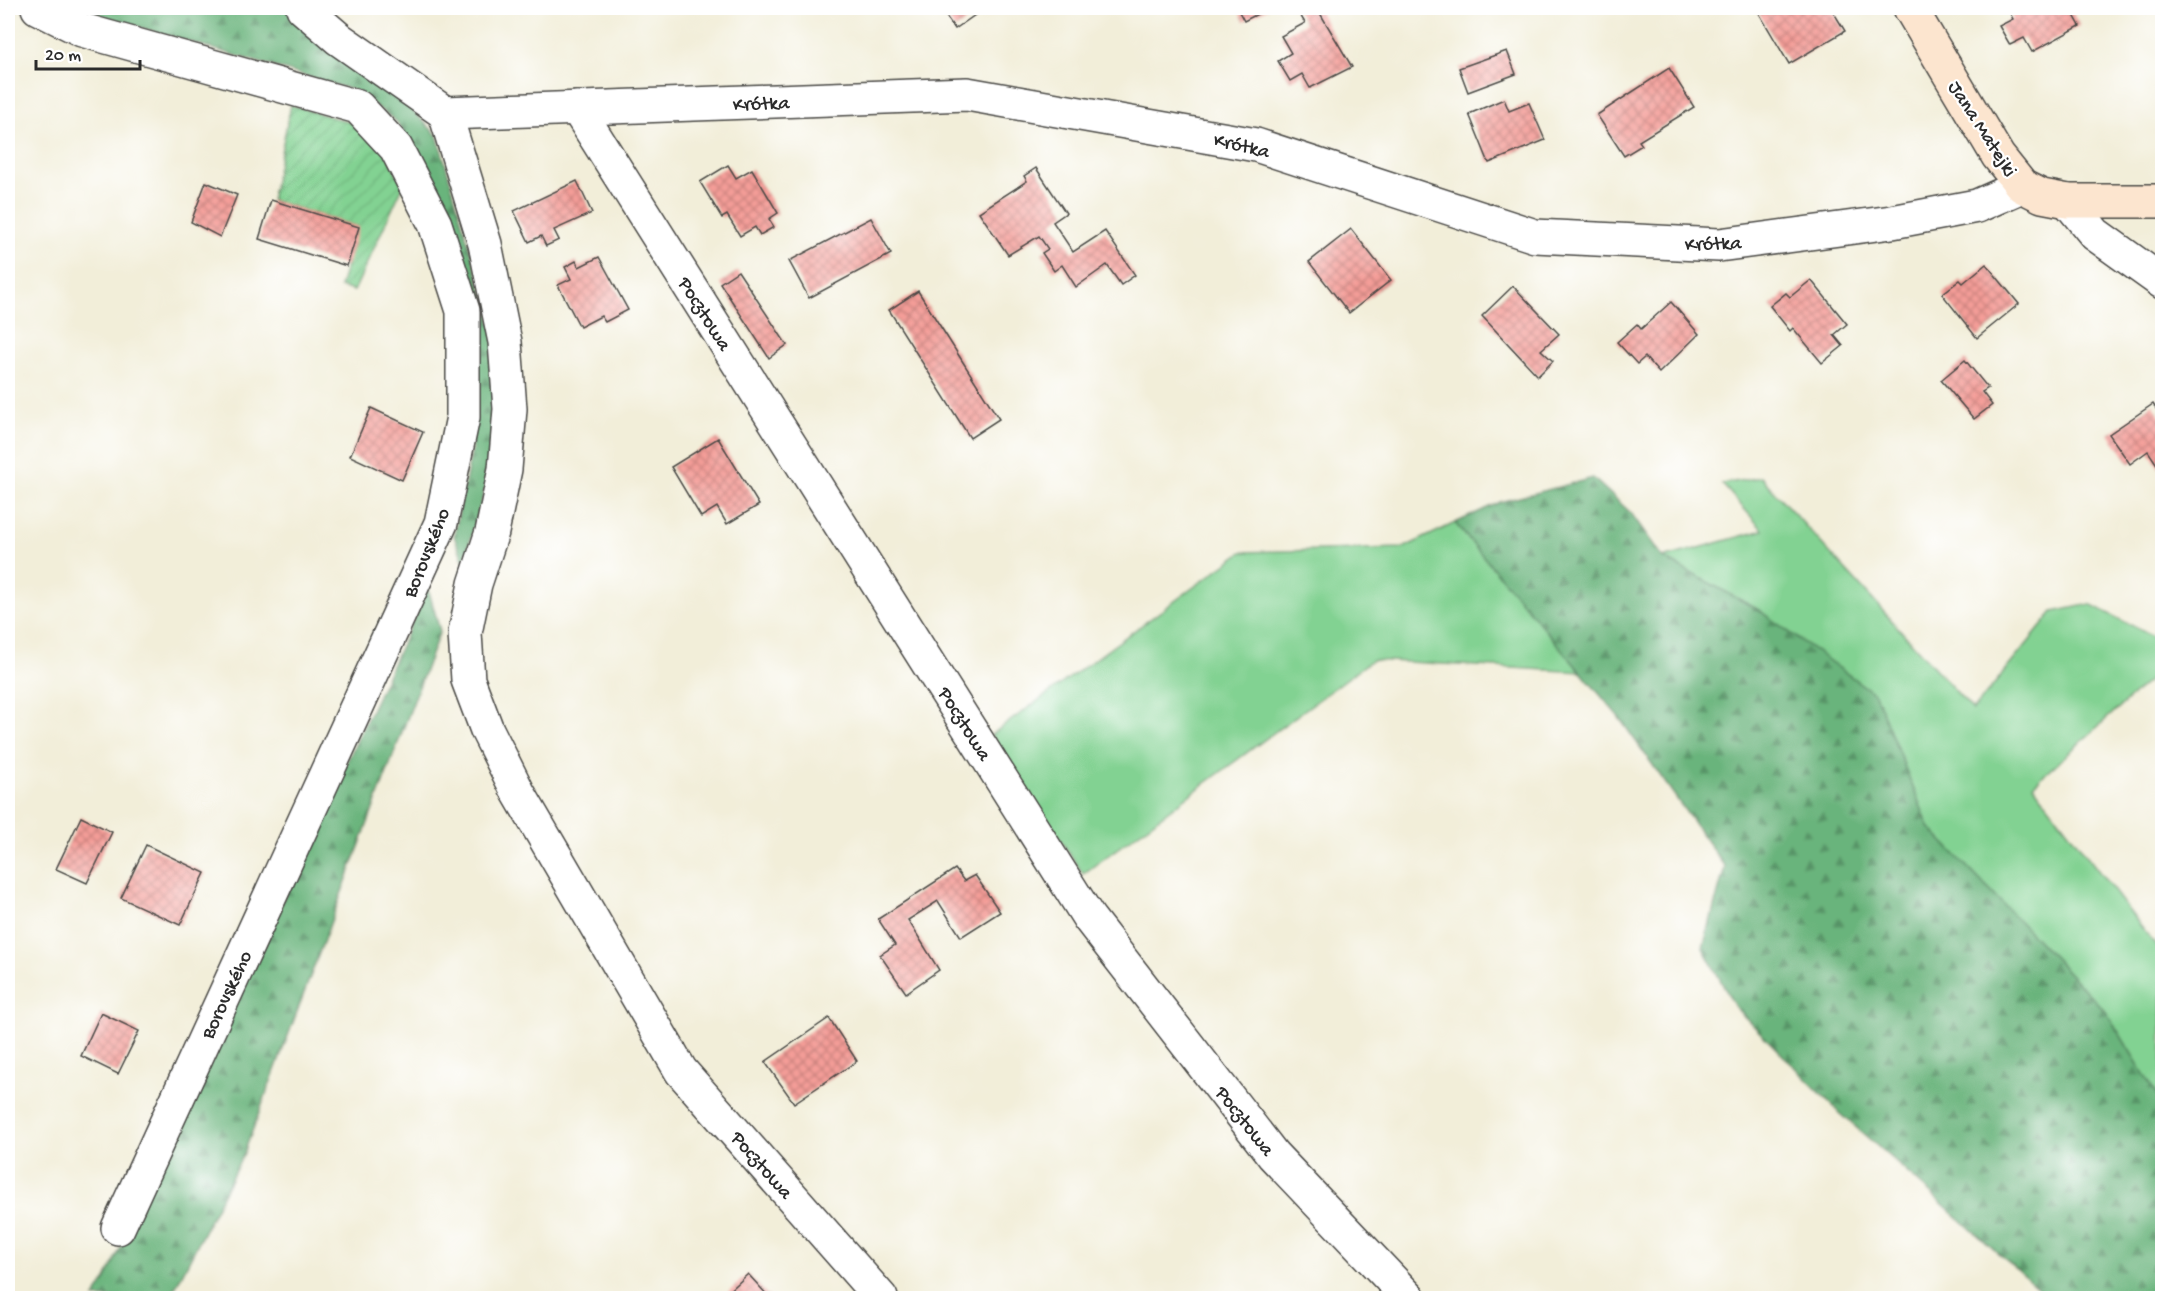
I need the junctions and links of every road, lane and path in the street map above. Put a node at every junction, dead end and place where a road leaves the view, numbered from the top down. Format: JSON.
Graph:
{"nodes":[{"id":1,"x":38,"y":8,"type":"edge"},
{"id":2,"x":303,"y":8,"type":"edge"},
{"id":3,"x":1910,"y":8,"type":"edge"},
{"id":4,"x":577,"y":108,"type":"junction"},
{"id":5,"x":445,"y":113,"type":"junction"},
{"id":6,"x":2022,"y":186,"type":"junction"},
{"id":7,"x":2068,"y":201,"type":"junction"},
{"id":8,"x":2163,"y":201,"type":"edge"},
{"id":9,"x":2163,"y":282,"type":"edge"},
{"id":10,"x":118,"y":1228,"type":"dead end"},
{"id":11,"x":881,"y":1299,"type":"edge"},
{"id":12,"x":1409,"y":1299,"type":"edge"}],
"edges":[{"from":1,"to":10,"type":"street","name":"Borovského"},
{"from":2,"to":5,"type":"street"},
{"from":3,"to":6,"type":"street","name":"Jana Matejki"},
{"from":4,"to":5,"type":"street","name":"Krótka"},
{"from":4,"to":6,"type":"street","name":"Krótka"},
{"from":4,"to":12,"type":"street","name":"Pocztowa"},
{"from":5,"to":11,"type":"street","name":"Pocztowa"},
{"from":6,"to":7,"type":"street","name":"Jana Matejki"},
{"from":7,"to":8,"type":"street","name":"Jana Matejki"},
{"from":7,"to":9,"type":"street"}]}
